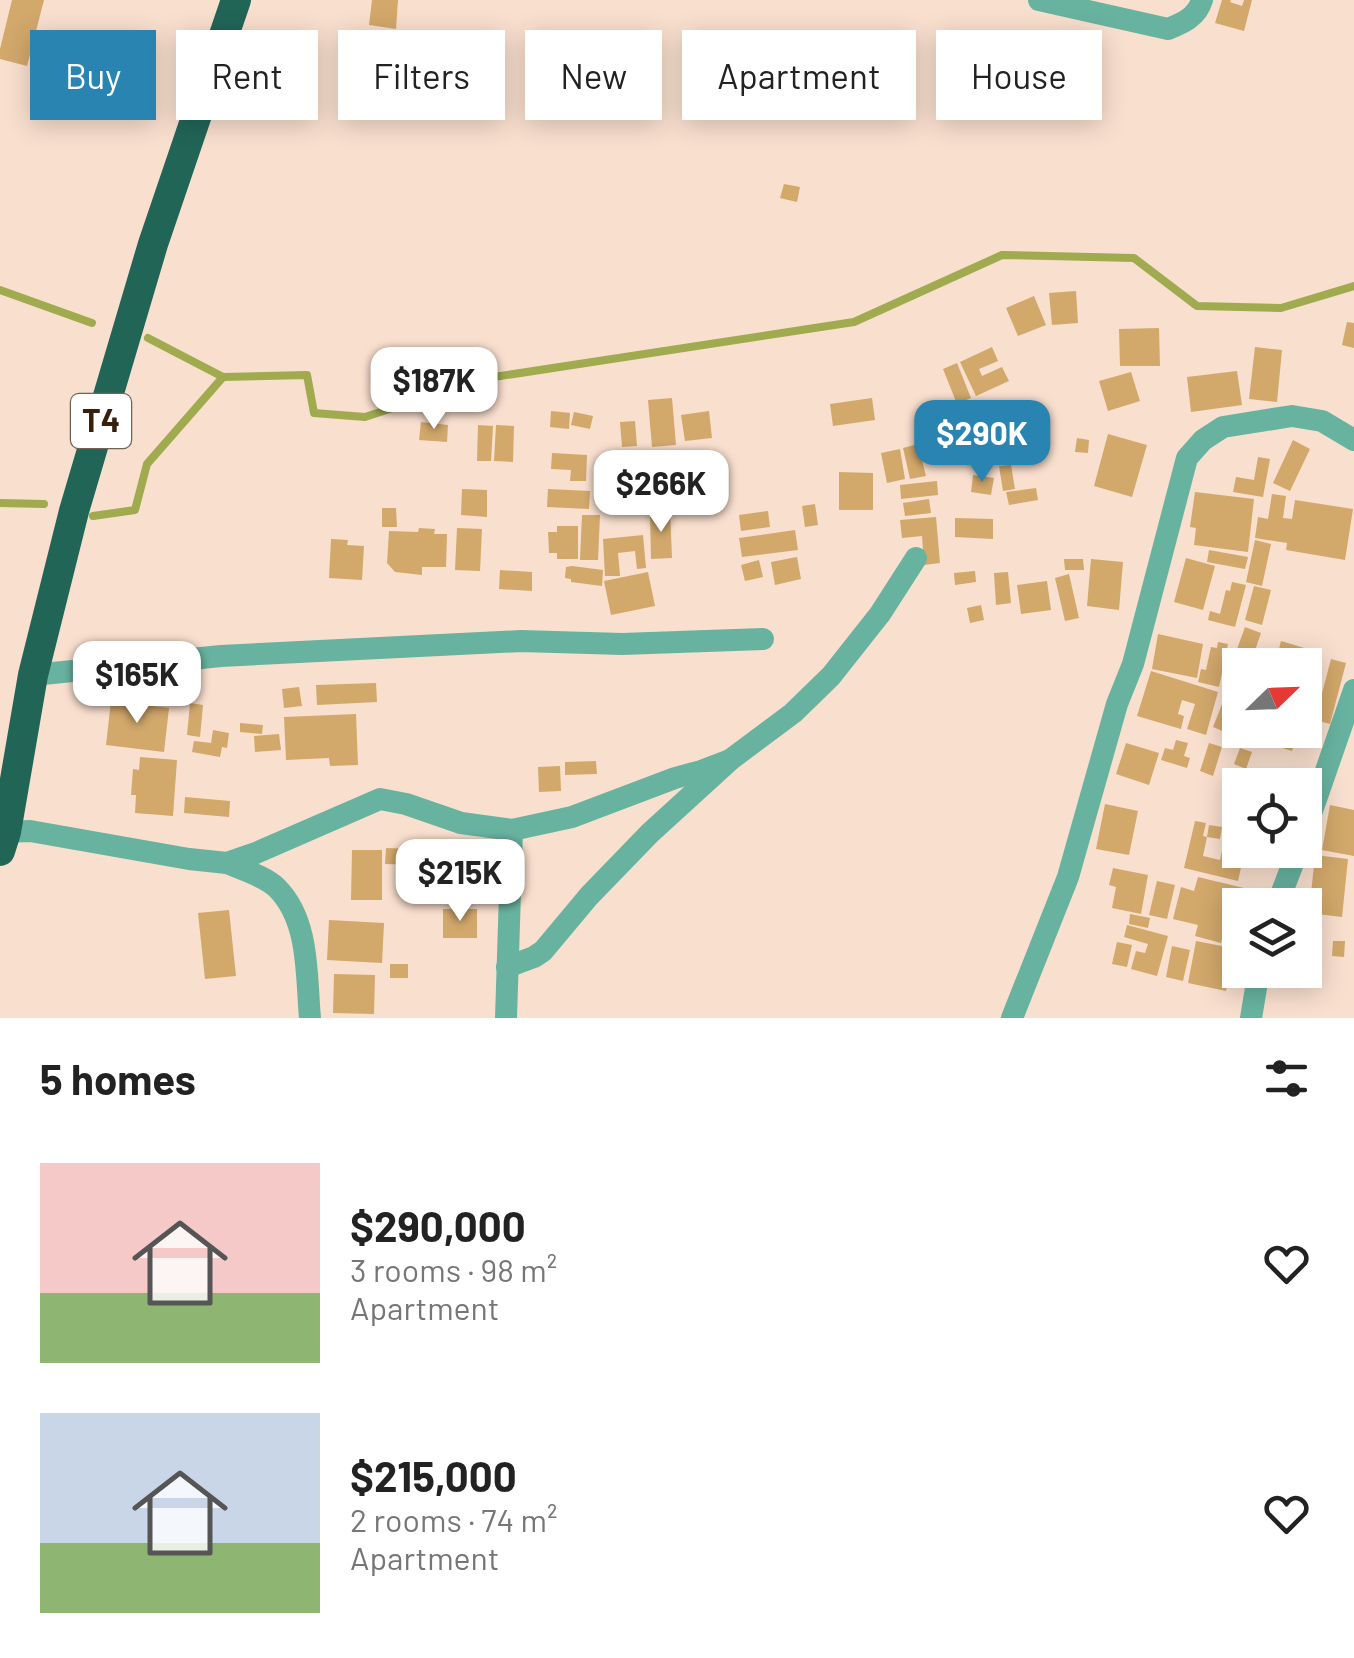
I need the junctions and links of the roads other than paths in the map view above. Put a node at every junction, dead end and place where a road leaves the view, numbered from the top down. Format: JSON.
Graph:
{"nodes":[{"id":1,"x":236,"y":0,"type":"edge"},
{"id":2,"x":1039,"y":0,"type":"edge"},
{"id":3,"x":1202,"y":0,"type":"edge"},
{"id":4,"x":1354,"y":440,"type":"edge"},
{"id":5,"x":916,"y":558,"type":"dead end"},
{"id":6,"x":762,"y":638,"type":"dead end"},
{"id":7,"x":33,"y":675,"type":"junction"},
{"id":8,"x":1354,"y":690,"type":"edge"},
{"id":9,"x":730,"y":760,"type":"junction"},
{"id":10,"x":1322,"y":782,"type":"edge"},
{"id":11,"x":512,"y":830,"type":"junction"},
{"id":12,"x":3,"y":842,"type":"edge"},
{"id":13,"x":227,"y":863,"type":"junction"},
{"id":14,"x":507,"y":967,"type":"junction"},
{"id":15,"x":1256,"y":988,"type":"edge"},
{"id":16,"x":310,"y":1018,"type":"edge"},
{"id":17,"x":506,"y":1018,"type":"edge"},
{"id":18,"x":1012,"y":1018,"type":"edge"},
{"id":19,"x":1251,"y":1018,"type":"edge"}],
"edges":[{"from":1,"to":7,"type":"highway","number":"T4"},
{"from":2,"to":3,"type":"street"},
{"from":4,"to":18,"type":"street"},
{"from":5,"to":9,"type":"street"},
{"from":6,"to":7,"type":"street"},
{"from":7,"to":12,"type":"highway","number":"T4"},
{"from":8,"to":10,"type":"street"},
{"from":9,"to":11,"type":"street"},
{"from":9,"to":14,"type":"street"},
{"from":11,"to":13,"type":"street"},
{"from":11,"to":14,"type":"street"},
{"from":12,"to":13,"type":"street"},
{"from":13,"to":16,"type":"street"},
{"from":14,"to":17,"type":"street"},
{"from":15,"to":19,"type":"street"}]}
